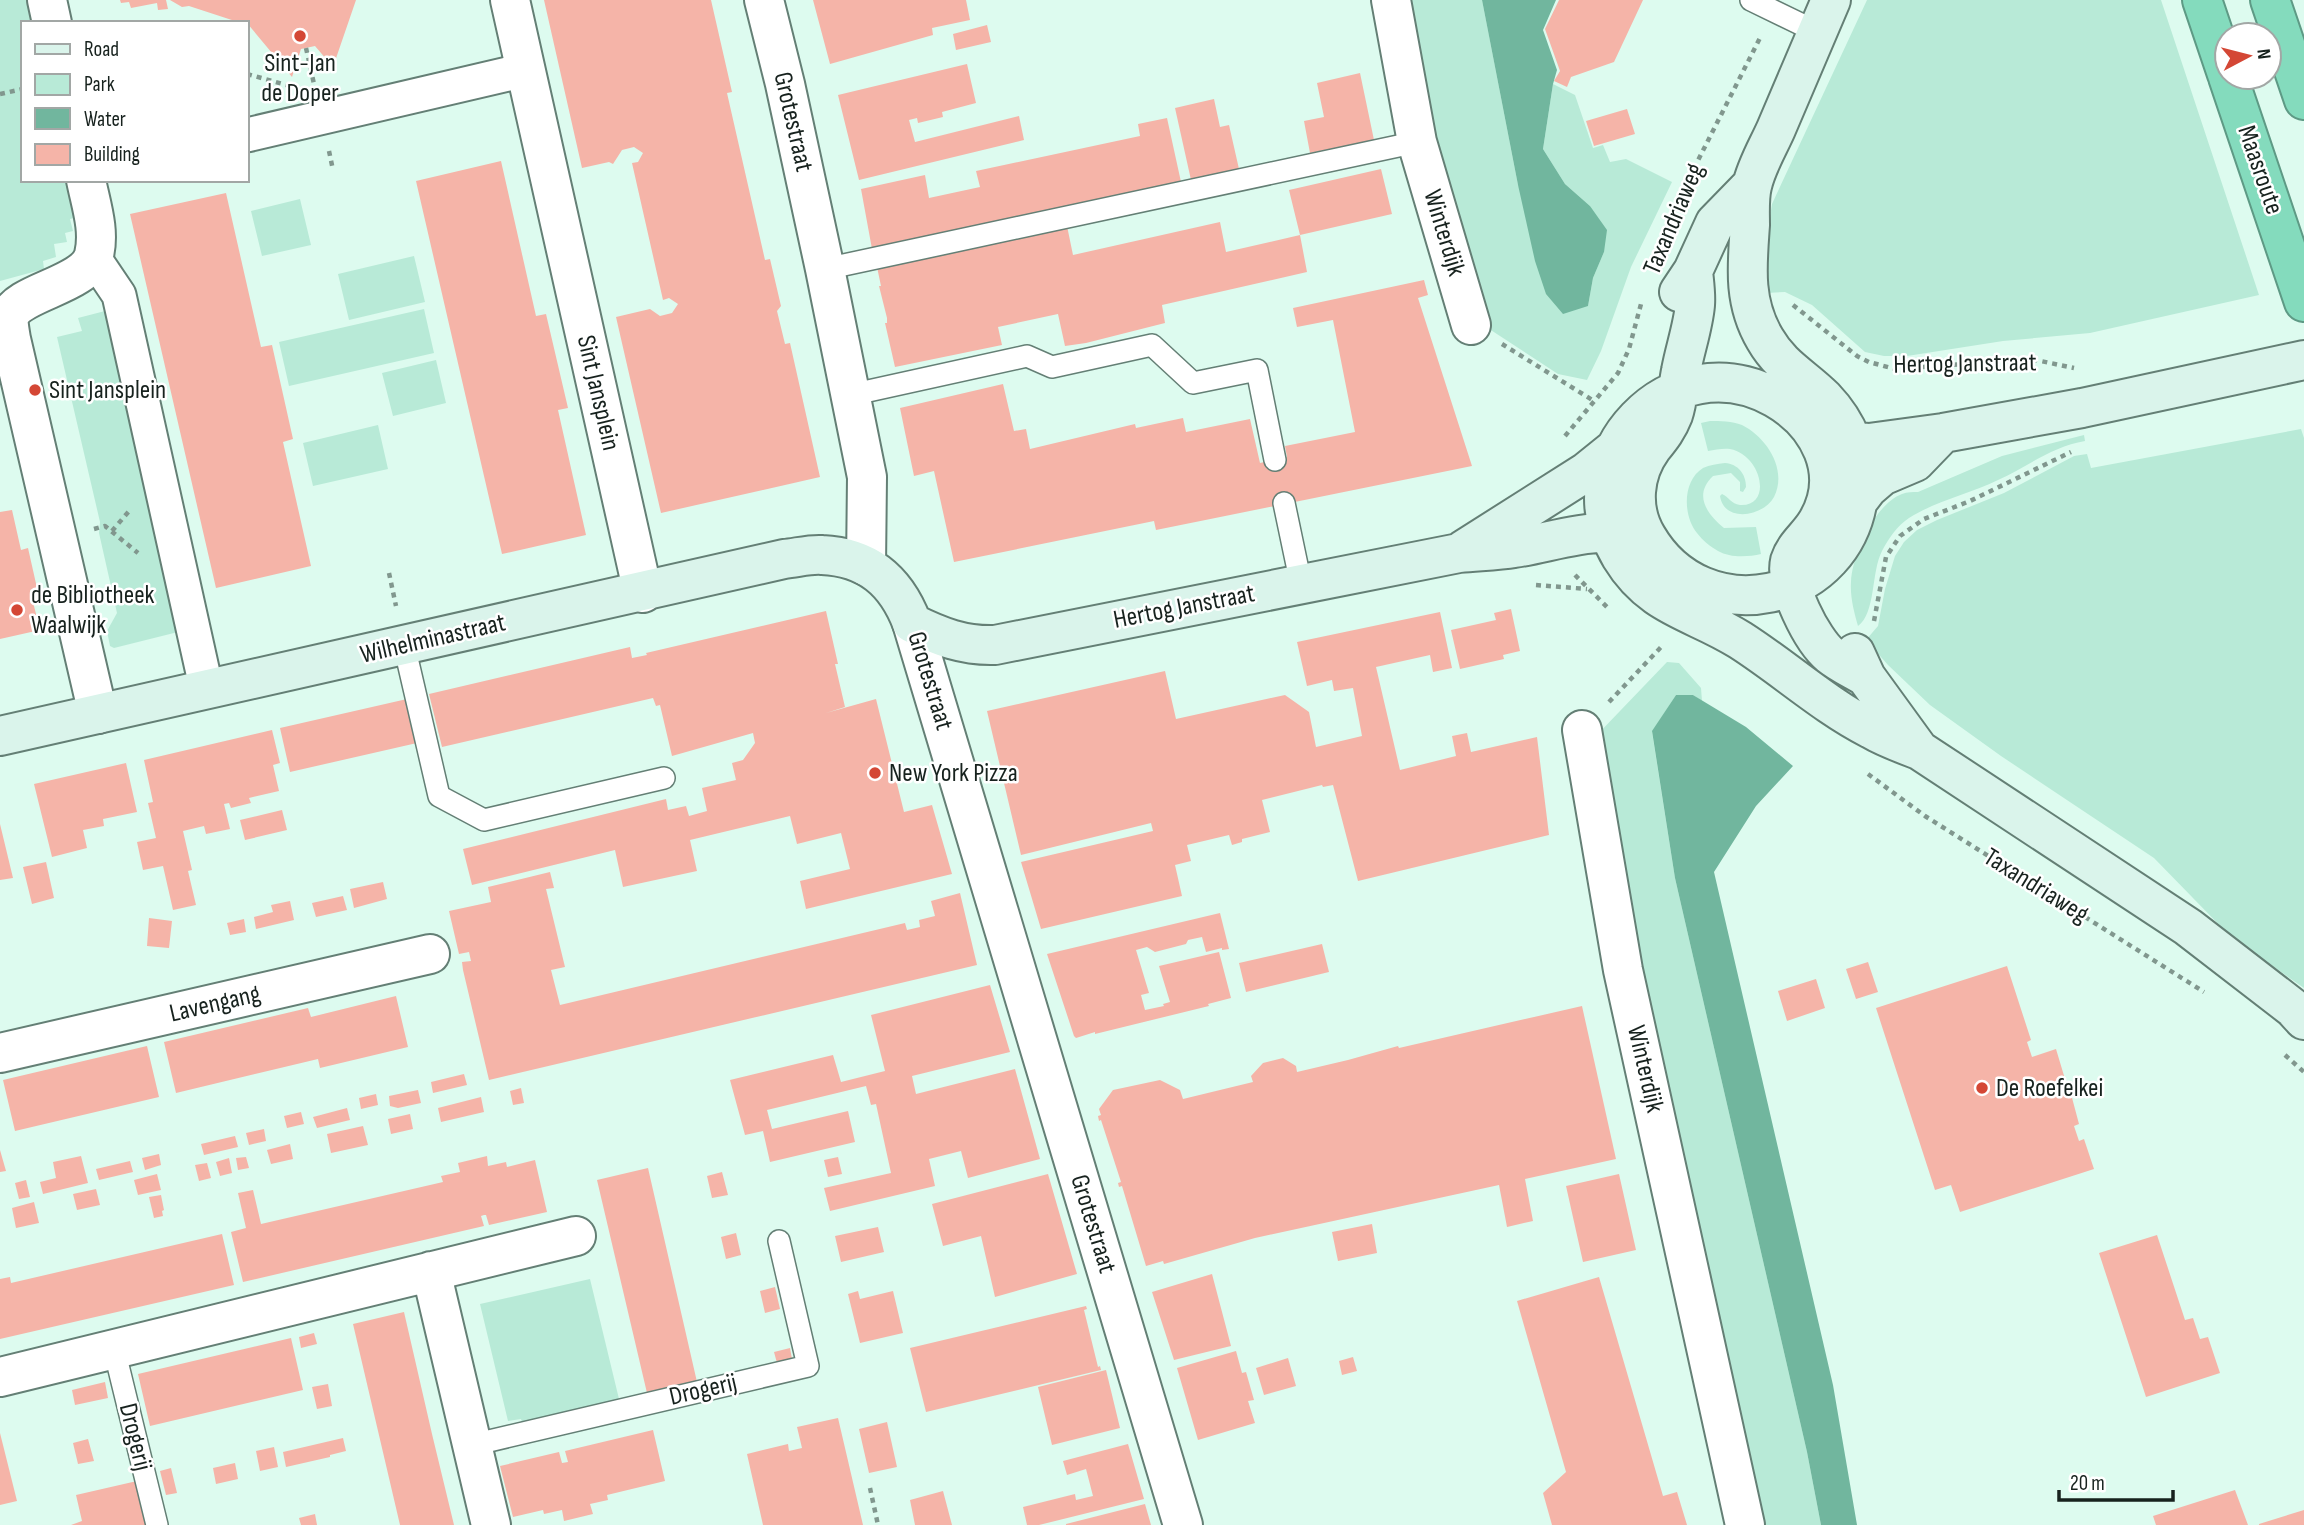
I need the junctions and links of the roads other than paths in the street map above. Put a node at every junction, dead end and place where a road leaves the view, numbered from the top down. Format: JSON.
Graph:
{"nodes":[{"id":1,"x":47,"y":0,"type":"edge"},
{"id":2,"x":510,"y":0,"type":"edge"},
{"id":3,"x":764,"y":0,"type":"edge"},
{"id":4,"x":1391,"y":0,"type":"edge"},
{"id":5,"x":1751,"y":0,"type":"edge"},
{"id":6,"x":2202,"y":0,"type":"edge"},
{"id":7,"x":2270,"y":0,"type":"edge"},
{"id":8,"x":1824,"y":16,"type":"edge"},
{"id":9,"x":52,"y":21,"type":"edge"},
{"id":10,"x":2213,"y":33,"type":"edge"},
{"id":11,"x":525,"y":70,"type":"junction"},
{"id":12,"x":2232,"y":91,"type":"edge"},
{"id":13,"x":2304,"y":100,"type":"edge"},
{"id":14,"x":248,"y":135,"type":"edge"},
{"id":15,"x":1417,"y":142,"type":"junction"},
{"id":16,"x":86,"y":182,"type":"edge"},
{"id":17,"x":1752,"y":185,"type":"junction"},
{"id":18,"x":94,"y":258,"type":"junction"},
{"id":19,"x":825,"y":269,"type":"junction"},
{"id":20,"x":1693,"y":271,"type":"junction"},
{"id":21,"x":2304,"y":302,"type":"edge"},
{"id":22,"x":1471,"y":325,"type":"road end"},
{"id":23,"x":2304,"y":360,"type":"edge"},
{"id":24,"x":850,"y":395,"type":"junction"},
{"id":25,"x":1662,"y":399,"type":"junction"},
{"id":26,"x":1820,"y":416,"type":"junction"},
{"id":27,"x":1943,"y":433,"type":"junction"},
{"id":28,"x":1852,"y":442,"type":"junction"},
{"id":29,"x":1617,"y":447,"type":"junction"},
{"id":30,"x":1275,"y":460,"type":"dead end"},
{"id":31,"x":1858,"y":501,"type":"junction"},
{"id":32,"x":1284,"y":503,"type":"dead end"},
{"id":33,"x":1609,"y":532,"type":"junction"},
{"id":34,"x":1459,"y":553,"type":"junction"},
{"id":35,"x":1641,"y":557,"type":"junction"},
{"id":36,"x":1829,"y":562,"type":"junction"},
{"id":37,"x":866,"y":566,"type":"junction"},
{"id":38,"x":1301,"y":584,"type":"junction"},
{"id":39,"x":1792,"y":587,"type":"junction"},
{"id":40,"x":643,"y":593,"type":"junction"},
{"id":41,"x":912,"y":623,"type":"junction"},
{"id":42,"x":404,"y":645,"type":"junction"},
{"id":43,"x":1867,"y":677,"type":"junction"},
{"id":44,"x":206,"y":691,"type":"junction"},
{"id":45,"x":98,"y":714,"type":"junction"},
{"id":46,"x":1582,"y":730,"type":"road end"},
{"id":47,"x":0,"y":736,"type":"edge"},
{"id":48,"x":1919,"y":750,"type":"junction"},
{"id":49,"x":664,"y":778,"type":"dead end"},
{"id":50,"x":430,"y":954,"type":"dead end"},
{"id":51,"x":2304,"y":1020,"type":"edge"},
{"id":52,"x":0,"y":1054,"type":"edge"},
{"id":53,"x":576,"y":1236,"type":"dead end"},
{"id":54,"x":779,"y":1241,"type":"dead end"},
{"id":55,"x":431,"y":1271,"type":"junction"},
{"id":56,"x":114,"y":1349,"type":"junction"},
{"id":57,"x":0,"y":1377,"type":"edge"},
{"id":58,"x":472,"y":1445,"type":"junction"},
{"id":59,"x":157,"y":1525,"type":"edge"},
{"id":60,"x":491,"y":1525,"type":"edge"},
{"id":61,"x":1183,"y":1525,"type":"edge"},
{"id":62,"x":1745,"y":1525,"type":"edge"}],
"edges":[{"from":1,"to":9,"type":"street"},
{"from":2,"to":11,"type":"street","name":"Sint Jansplein"},
{"from":3,"to":19,"type":"street","name":"Grotestraat"},
{"from":4,"to":15,"type":"street","name":"Winterdijk"},
{"from":5,"to":8,"type":"lane"},
{"from":6,"to":10,"type":"highway","name":"Maasroute"},
{"from":7,"to":13,"type":"highway"},
{"from":8,"to":17,"type":"main road","name":"Taxandriaweg"},
{"from":11,"to":14,"type":"street"},
{"from":11,"to":40,"type":"street","name":"Sint Jansplein"},
{"from":12,"to":21,"type":"highway","name":"Maasroute"},
{"from":15,"to":19,"type":"lane"},
{"from":15,"to":22,"type":"street","name":"Winterdijk"},
{"from":16,"to":18,"type":"street"},
{"from":17,"to":20,"type":"main road","name":"Taxandriaweg"},
{"from":17,"to":26,"type":"main road","name":"Taxandriaweg"},
{"from":18,"to":44,"type":"street"},
{"from":18,"to":45,"type":"street"},
{"from":19,"to":24,"type":"street","name":"Grotestraat"},
{"from":20,"to":25,"type":"main road","name":"Taxandriaweg"},
{"from":20,"to":25,"type":"main road","name":"Taxandriaweg"},
{"from":23,"to":27,"type":"main road","name":"Hertog Janstraat"},
{"from":24,"to":30,"type":"lane"},
{"from":24,"to":37,"type":"street","name":"Grotestraat"},
{"from":25,"to":26,"type":"main road"},
{"from":25,"to":29,"type":"main road"},
{"from":25,"to":35,"type":"main road"},
{"from":26,"to":27,"type":"main road","name":"Hertog Janstraat"},
{"from":26,"to":28,"type":"main road"},
{"from":26,"to":39,"type":"main road"},
{"from":27,"to":28,"type":"main road","name":"Hertog Janstraat"},
{"from":27,"to":31,"type":"main road"},
{"from":28,"to":31,"type":"main road"},
{"from":29,"to":33,"type":"main road"},
{"from":29,"to":34,"type":"main road","name":"Hertog Janstraat"},
{"from":31,"to":36,"type":"main road"},
{"from":32,"to":38,"type":"lane"},
{"from":33,"to":34,"type":"main road","name":"Hertog Janstraat"},
{"from":33,"to":35,"type":"main road"},
{"from":34,"to":35,"type":"main road","name":"Hertog Janstraat"},
{"from":34,"to":38,"type":"main road","name":"Hertog Janstraat"},
{"from":35,"to":39,"type":"main road"},
{"from":35,"to":48,"type":"main road","name":"Taxandriaweg"},
{"from":36,"to":39,"type":"main road"},
{"from":36,"to":43,"type":"main road","name":"Taxandriaweg"},
{"from":37,"to":40,"type":"main road","name":"Wilhelminastraat"},
{"from":37,"to":41,"type":"main road","name":"Grotestraat"},
{"from":38,"to":41,"type":"main road","name":"Hertog Janstraat"},
{"from":39,"to":43,"type":"main road","name":"Taxandriaweg"},
{"from":40,"to":42,"type":"main road","name":"Wilhelminastraat"},
{"from":41,"to":61,"type":"street","name":"Grotestraat"},
{"from":42,"to":44,"type":"main road","name":"Wilhelminastraat"},
{"from":42,"to":49,"type":"lane"},
{"from":43,"to":48,"type":"main road","name":"Taxandriaweg"},
{"from":44,"to":45,"type":"main road","name":"Wilhelminastraat"},
{"from":45,"to":47,"type":"main road","name":"Wilhelminastraat"},
{"from":46,"to":62,"type":"street","name":"Winterdijk"},
{"from":48,"to":51,"type":"main road","name":"Taxandriaweg"},
{"from":50,"to":52,"type":"street","name":"Lavengang"},
{"from":53,"to":55,"type":"street"},
{"from":54,"to":58,"type":"lane","name":"Drogerij"},
{"from":55,"to":56,"type":"street"},
{"from":55,"to":58,"type":"street"},
{"from":56,"to":57,"type":"street"},
{"from":56,"to":59,"type":"lane","name":"Drogerij"},
{"from":58,"to":60,"type":"street"}]}
